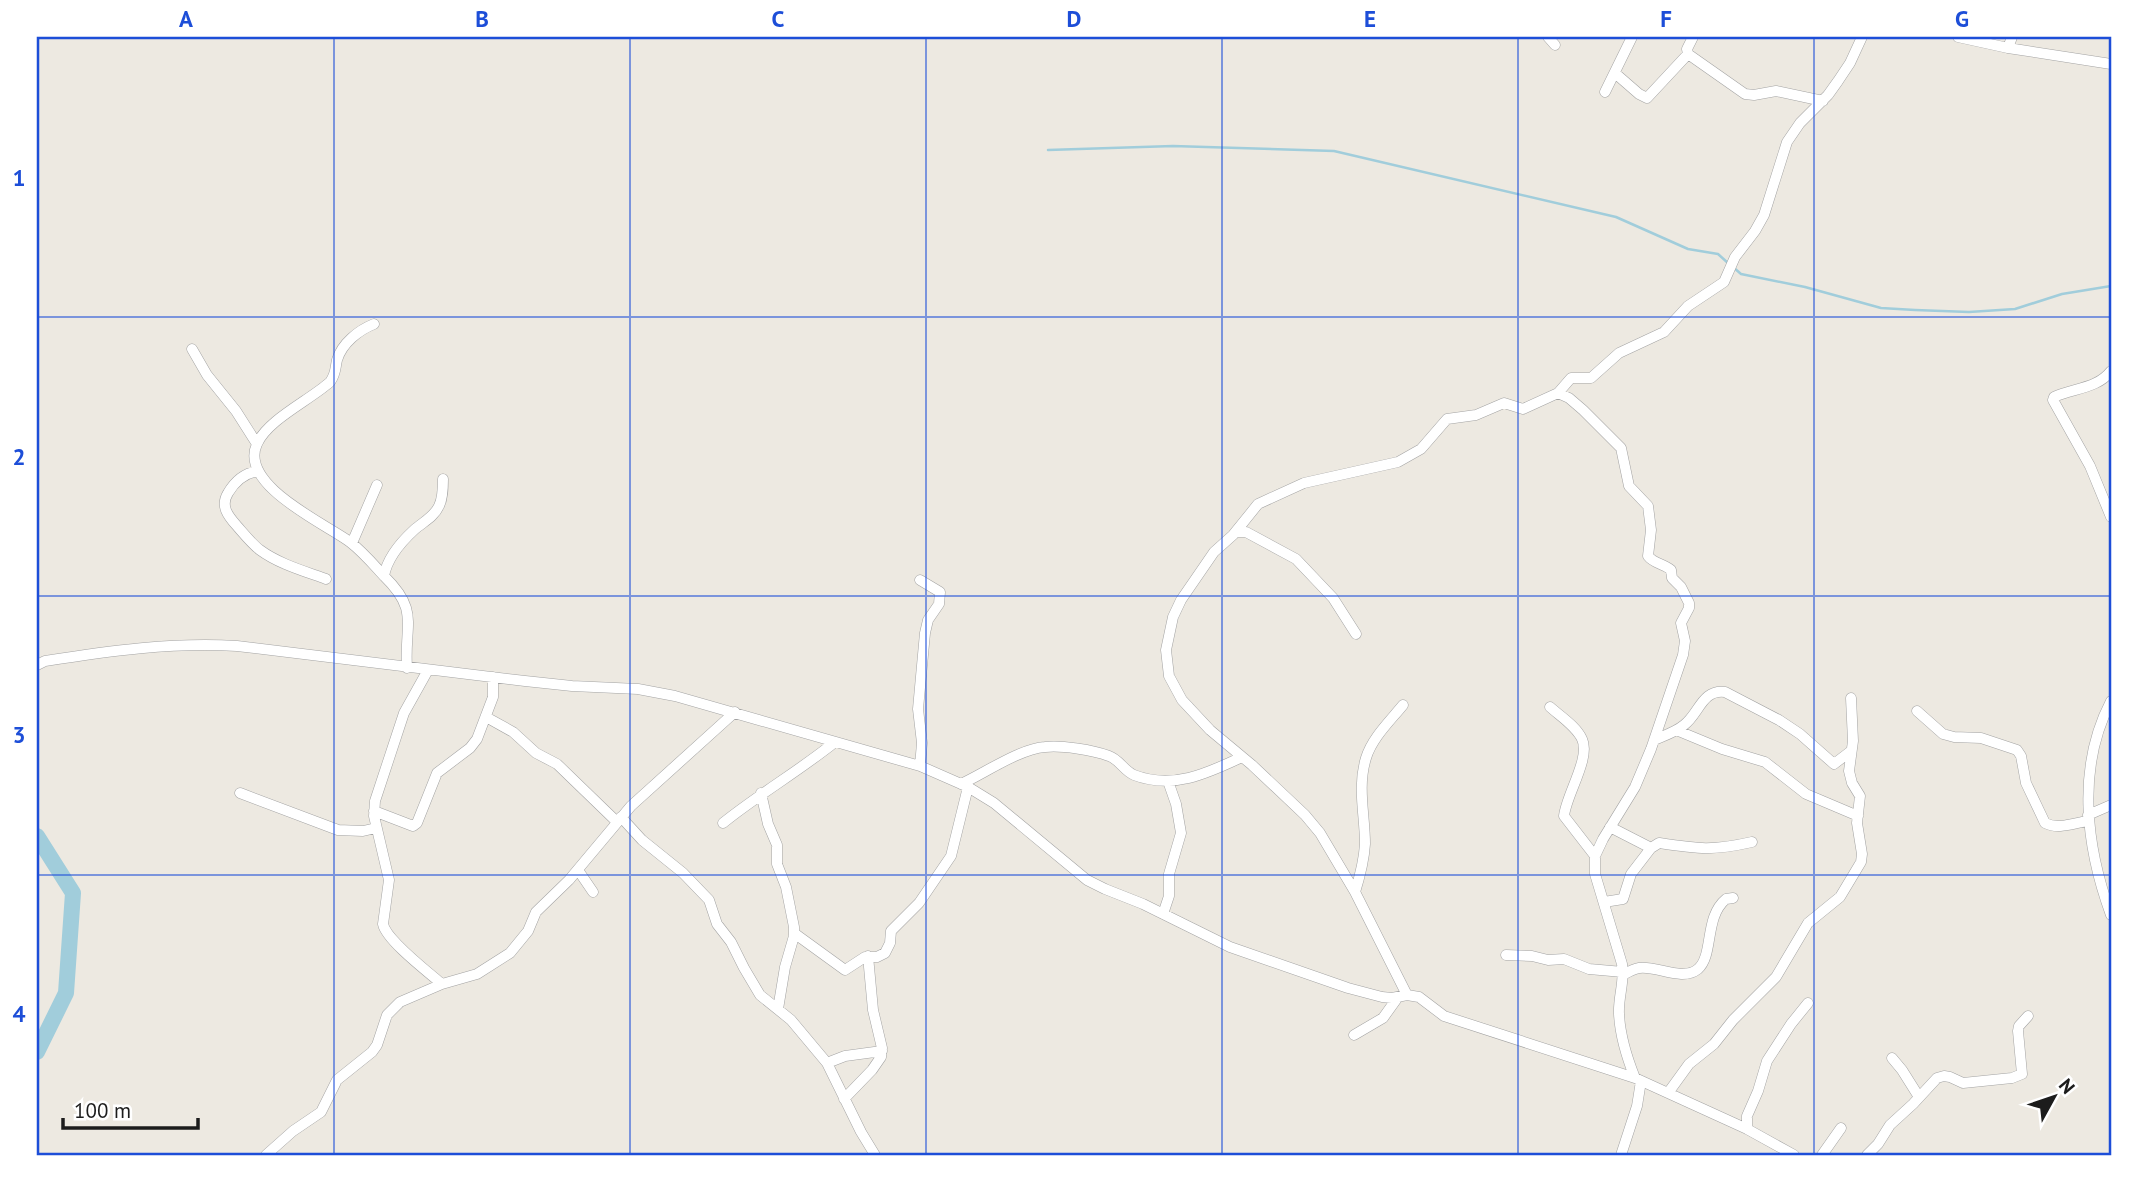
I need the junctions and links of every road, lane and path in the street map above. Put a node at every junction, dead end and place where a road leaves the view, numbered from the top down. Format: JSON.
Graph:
{"nodes":[{"id":1,"x":1548,"y":37,"type":"edge"},
{"id":2,"x":1632,"y":37,"type":"edge"},
{"id":3,"x":1693,"y":37,"type":"edge"},
{"id":4,"x":1862,"y":37,"type":"edge"},
{"id":5,"x":1958,"y":37,"type":"edge"},
{"id":6,"x":2012,"y":37,"type":"edge"},
{"id":7,"x":1555,"y":45,"type":"dead end"},
{"id":8,"x":2008,"y":48,"type":"junction"},
{"id":9,"x":1688,"y":54,"type":"junction"},
{"id":10,"x":2111,"y":64,"type":"edge"},
{"id":11,"x":1616,"y":74,"type":"junction"},
{"id":12,"x":1605,"y":92,"type":"dead end"},
{"id":13,"x":1823,"y":101,"type":"junction"},
{"id":14,"x":374,"y":324,"type":"dead end"},
{"id":15,"x":192,"y":349,"type":"dead end"},
{"id":16,"x":2111,"y":371,"type":"edge"},
{"id":17,"x":1558,"y":393,"type":"junction"},
{"id":18,"x":257,"y":444,"type":"junction"},
{"id":19,"x":258,"y":471,"type":"junction"},
{"id":20,"x":443,"y":479,"type":"dead end"},
{"id":21,"x":377,"y":485,"type":"dead end"},
{"id":22,"x":2111,"y":517,"type":"edge"},
{"id":23,"x":1236,"y":531,"type":"junction"},
{"id":24,"x":352,"y":543,"type":"junction"},
{"id":25,"x":384,"y":576,"type":"junction"},
{"id":26,"x":326,"y":579,"type":"dead end"},
{"id":27,"x":920,"y":580,"type":"dead end"},
{"id":28,"x":1356,"y":634,"type":"dead end"},
{"id":29,"x":37,"y":665,"type":"edge"},
{"id":30,"x":407,"y":668,"type":"junction"},
{"id":31,"x":428,"y":670,"type":"junction"},
{"id":32,"x":493,"y":677,"type":"junction"},
{"id":33,"x":1851,"y":698,"type":"dead end"},
{"id":34,"x":2111,"y":701,"type":"edge"},
{"id":35,"x":1403,"y":705,"type":"dead end"},
{"id":36,"x":1550,"y":707,"type":"dead end"},
{"id":37,"x":1917,"y":711,"type":"dead end"},
{"id":38,"x":735,"y":712,"type":"junction"},
{"id":39,"x":486,"y":717,"type":"junction"},
{"id":40,"x":1676,"y":730,"type":"junction"},
{"id":41,"x":1654,"y":740,"type":"junction"},
{"id":42,"x":835,"y":742,"type":"junction"},
{"id":43,"x":1851,"y":751,"type":"junction"},
{"id":44,"x":1242,"y":757,"type":"junction"},
{"id":45,"x":920,"y":766,"type":"junction"},
{"id":46,"x":1168,"y":781,"type":"junction"},
{"id":47,"x":965,"y":785,"type":"junction"},
{"id":48,"x":240,"y":793,"type":"dead end"},
{"id":49,"x":761,"y":793,"type":"junction"},
{"id":50,"x":2111,"y":805,"type":"edge"},
{"id":51,"x":374,"y":810,"type":"junction"},
{"id":52,"x":1858,"y":816,"type":"junction"},
{"id":53,"x":2088,"y":818,"type":"junction"},
{"id":54,"x":619,"y":820,"type":"junction"},
{"id":55,"x":723,"y":823,"type":"dead end"},
{"id":56,"x":1609,"y":827,"type":"junction"},
{"id":57,"x":376,"y":828,"type":"junction"},
{"id":58,"x":1752,"y":842,"type":"dead end"},
{"id":59,"x":1650,"y":848,"type":"junction"},
{"id":60,"x":1595,"y":856,"type":"junction"},
{"id":61,"x":578,"y":870,"type":"junction"},
{"id":62,"x":593,"y":892,"type":"dead end"},
{"id":63,"x":1355,"y":892,"type":"junction"},
{"id":64,"x":1733,"y":898,"type":"dead end"},
{"id":65,"x":1604,"y":902,"type":"junction"},
{"id":66,"x":1163,"y":914,"type":"junction"},
{"id":67,"x":2111,"y":915,"type":"edge"},
{"id":68,"x":794,"y":933,"type":"junction"},
{"id":69,"x":1506,"y":955,"type":"dead end"},
{"id":70,"x":868,"y":956,"type":"junction"},
{"id":71,"x":1623,"y":973,"type":"junction"},
{"id":72,"x":442,"y":984,"type":"junction"},
{"id":73,"x":1403,"y":996,"type":"junction"},
{"id":74,"x":1808,"y":1003,"type":"dead end"},
{"id":75,"x":778,"y":1009,"type":"junction"},
{"id":76,"x":2028,"y":1016,"type":"dead end"},
{"id":77,"x":1354,"y":1035,"type":"dead end"},
{"id":78,"x":882,"y":1051,"type":"junction"},
{"id":79,"x":1892,"y":1058,"type":"dead end"},
{"id":80,"x":827,"y":1063,"type":"junction"},
{"id":81,"x":1638,"y":1079,"type":"junction"},
{"id":82,"x":1668,"y":1093,"type":"junction"},
{"id":83,"x":1919,"y":1097,"type":"junction"},
{"id":84,"x":844,"y":1099,"type":"junction"},
{"id":85,"x":1841,"y":1128,"type":"dead end"},
{"id":86,"x":1747,"y":1129,"type":"junction"},
{"id":87,"x":273,"y":1153,"type":"edge"},
{"id":88,"x":875,"y":1155,"type":"edge"},
{"id":89,"x":1621,"y":1155,"type":"edge"},
{"id":90,"x":1794,"y":1155,"type":"edge"},
{"id":91,"x":1822,"y":1155,"type":"edge"},
{"id":92,"x":1867,"y":1155,"type":"edge"}],
"edges":[{"from":1,"to":7,"type":"street"},
{"from":2,"to":11,"type":"street"},
{"from":3,"to":9,"type":"street"},
{"from":4,"to":13,"type":"street"},
{"from":5,"to":8,"type":"street"},
{"from":6,"to":8,"type":"street"},
{"from":8,"to":10,"type":"street"},
{"from":9,"to":11,"type":"street"},
{"from":9,"to":13,"type":"street"},
{"from":11,"to":12,"type":"street"},
{"from":13,"to":17,"type":"street"},
{"from":14,"to":18,"type":"street"},
{"from":15,"to":18,"type":"street"},
{"from":16,"to":22,"type":"street"},
{"from":17,"to":23,"type":"street"},
{"from":17,"to":41,"type":"street"},
{"from":18,"to":19,"type":"street"},
{"from":19,"to":24,"type":"street"},
{"from":19,"to":26,"type":"street"},
{"from":20,"to":25,"type":"street"},
{"from":21,"to":24,"type":"street"},
{"from":23,"to":28,"type":"street"},
{"from":23,"to":44,"type":"street"},
{"from":24,"to":25,"type":"street"},
{"from":25,"to":30,"type":"street"},
{"from":27,"to":45,"type":"street"},
{"from":29,"to":30,"type":"street"},
{"from":30,"to":31,"type":"street"},
{"from":31,"to":32,"type":"street"},
{"from":31,"to":51,"type":"street"},
{"from":32,"to":38,"type":"street"},
{"from":32,"to":39,"type":"street"},
{"from":33,"to":43,"type":"street"},
{"from":34,"to":53,"type":"street"},
{"from":35,"to":63,"type":"street"},
{"from":36,"to":60,"type":"street"},
{"from":37,"to":53,"type":"street"},
{"from":38,"to":42,"type":"street"},
{"from":38,"to":54,"type":"street"},
{"from":39,"to":51,"type":"street"},
{"from":39,"to":54,"type":"street"},
{"from":40,"to":41,"type":"street"},
{"from":40,"to":43,"type":"street"},
{"from":40,"to":52,"type":"street"},
{"from":41,"to":56,"type":"street"},
{"from":42,"to":45,"type":"street"},
{"from":42,"to":49,"type":"street"},
{"from":43,"to":52,"type":"street"},
{"from":44,"to":46,"type":"street"},
{"from":44,"to":63,"type":"street"},
{"from":45,"to":47,"type":"street"},
{"from":46,"to":47,"type":"street"},
{"from":46,"to":66,"type":"street"},
{"from":47,"to":66,"type":"street"},
{"from":47,"to":70,"type":"street"},
{"from":48,"to":57,"type":"street"},
{"from":49,"to":55,"type":"street"},
{"from":49,"to":68,"type":"street"},
{"from":50,"to":53,"type":"street"},
{"from":51,"to":57,"type":"street"},
{"from":52,"to":82,"type":"street"},
{"from":53,"to":67,"type":"street"},
{"from":54,"to":61,"type":"street"},
{"from":54,"to":75,"type":"street"},
{"from":56,"to":59,"type":"street"},
{"from":56,"to":60,"type":"street"},
{"from":57,"to":72,"type":"street"},
{"from":58,"to":59,"type":"street"},
{"from":59,"to":65,"type":"street"},
{"from":60,"to":65,"type":"street"},
{"from":61,"to":62,"type":"street"},
{"from":61,"to":72,"type":"street"},
{"from":63,"to":73,"type":"street"},
{"from":64,"to":71,"type":"street"},
{"from":65,"to":71,"type":"street"},
{"from":66,"to":73,"type":"street"},
{"from":68,"to":70,"type":"street"},
{"from":68,"to":75,"type":"street"},
{"from":69,"to":71,"type":"street"},
{"from":70,"to":78,"type":"street"},
{"from":71,"to":81,"type":"street"},
{"from":72,"to":87,"type":"street"},
{"from":73,"to":77,"type":"street"},
{"from":73,"to":81,"type":"street"},
{"from":74,"to":86,"type":"street"},
{"from":75,"to":80,"type":"street"},
{"from":76,"to":83,"type":"street"},
{"from":78,"to":80,"type":"street"},
{"from":78,"to":84,"type":"street"},
{"from":79,"to":83,"type":"street"},
{"from":80,"to":84,"type":"street"},
{"from":81,"to":82,"type":"street"},
{"from":81,"to":89,"type":"street"},
{"from":82,"to":86,"type":"street"},
{"from":83,"to":92,"type":"street"},
{"from":84,"to":88,"type":"street"},
{"from":85,"to":91,"type":"street"},
{"from":86,"to":90,"type":"street"}]}
